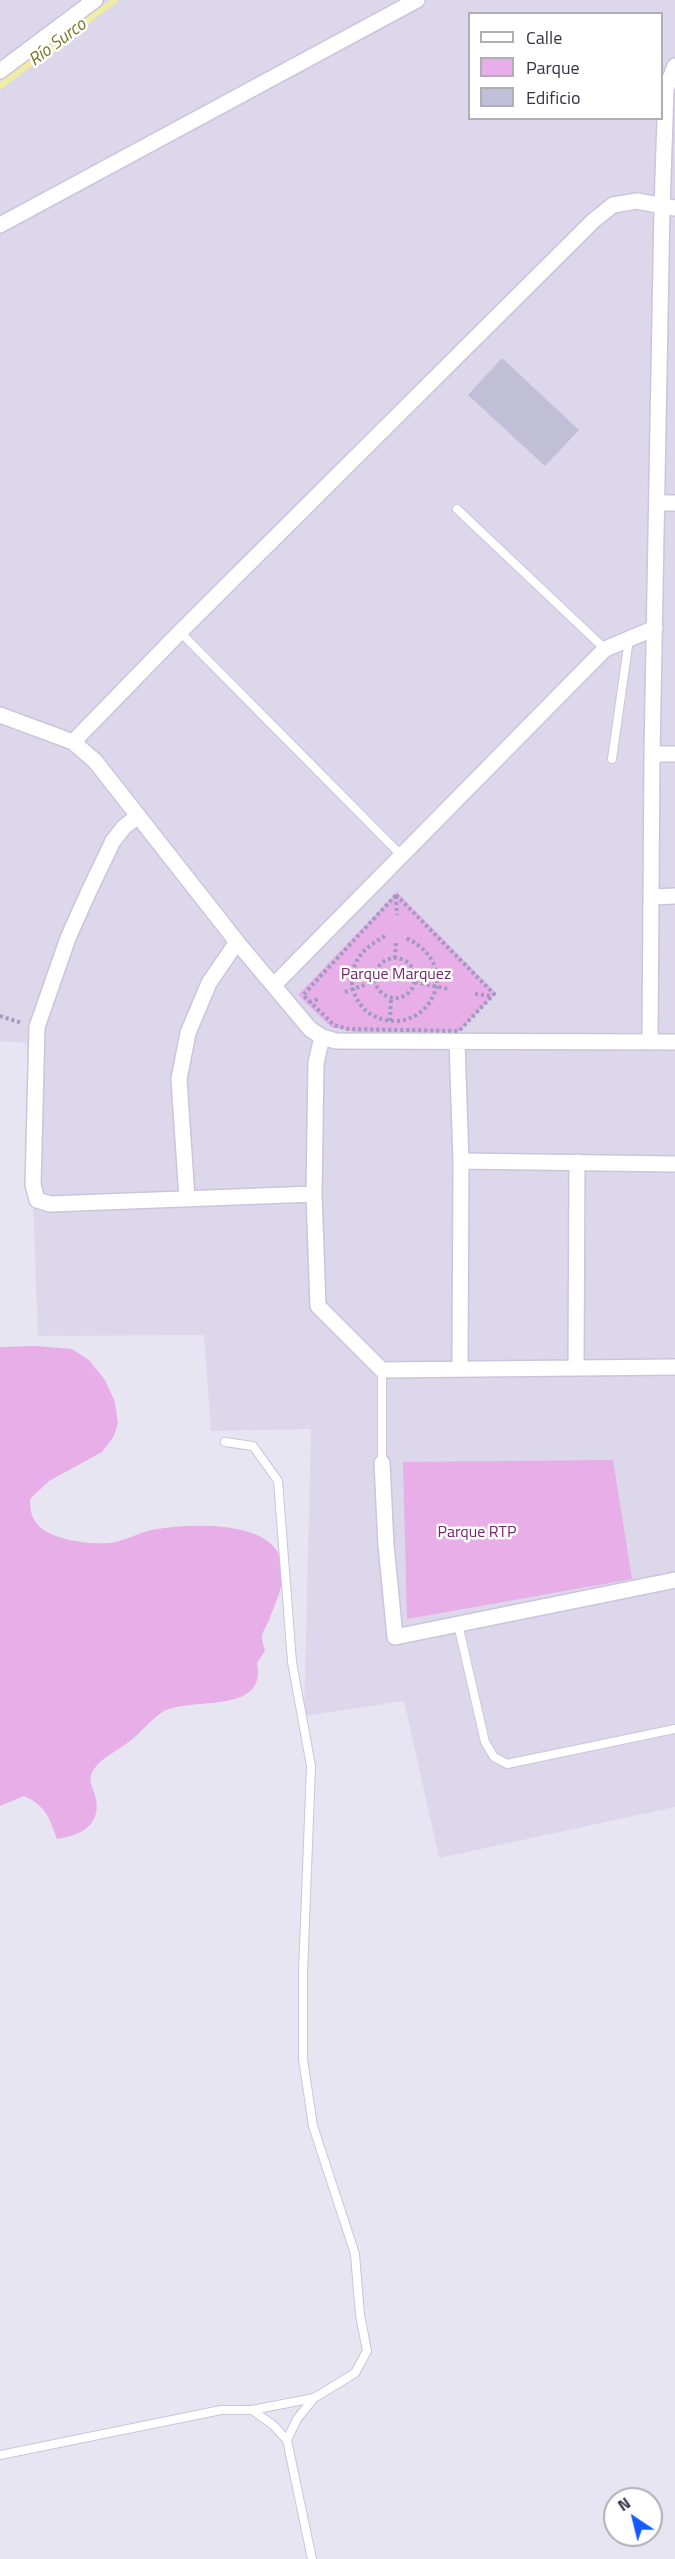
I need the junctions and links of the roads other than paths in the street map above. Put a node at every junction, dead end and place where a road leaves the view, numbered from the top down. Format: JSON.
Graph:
{"nodes":[{"id":1,"x":95,"y":0,"type":"edge"},
{"id":2,"x":417,"y":0,"type":"edge"},
{"id":3,"x":675,"y":66,"type":"edge"},
{"id":4,"x":0,"y":71,"type":"edge"},
{"id":5,"x":669,"y":207,"type":"edge"},
{"id":6,"x":0,"y":225,"type":"edge"},
{"id":7,"x":668,"y":354,"type":"edge"},
{"id":8,"x":658,"y":503,"type":"junction"},
{"id":9,"x":675,"y":503,"type":"edge"},
{"id":10,"x":457,"y":509,"type":"dead end"},
{"id":11,"x":655,"y":628,"type":"junction"},
{"id":12,"x":180,"y":632,"type":"junction"},
{"id":13,"x":629,"y":639,"type":"junction"},
{"id":14,"x":605,"y":649,"type":"junction"},
{"id":15,"x":1,"y":720,"type":"edge"},
{"id":16,"x":73,"y":742,"type":"junction"},
{"id":17,"x":652,"y":753,"type":"junction"},
{"id":18,"x":675,"y":754,"type":"edge"},
{"id":19,"x":612,"y":759,"type":"dead end"},
{"id":20,"x":137,"y":817,"type":"junction"},
{"id":21,"x":402,"y":856,"type":"junction"},
{"id":22,"x":651,"y":897,"type":"junction"},
{"id":23,"x":675,"y":897,"type":"edge"},
{"id":24,"x":237,"y":942,"type":"junction"},
{"id":25,"x":274,"y":985,"type":"junction"},
{"id":26,"x":322,"y":1037,"type":"junction"},
{"id":27,"x":457,"y":1042,"type":"junction"},
{"id":28,"x":650,"y":1042,"type":"junction"},
{"id":29,"x":675,"y":1042,"type":"edge"},
{"id":30,"x":461,"y":1161,"type":"junction"},
{"id":31,"x":577,"y":1162,"type":"junction"},
{"id":32,"x":675,"y":1164,"type":"edge"},
{"id":33,"x":314,"y":1194,"type":"junction"},
{"id":34,"x":187,"y":1198,"type":"junction"},
{"id":35,"x":460,"y":1367,"type":"junction"},
{"id":36,"x":576,"y":1367,"type":"junction"},
{"id":37,"x":675,"y":1367,"type":"edge"},
{"id":38,"x":381,"y":1370,"type":"junction"},
{"id":39,"x":225,"y":1442,"type":"dead end"},
{"id":40,"x":382,"y":1463,"type":"joint"},
{"id":41,"x":675,"y":1580,"type":"edge"},
{"id":42,"x":458,"y":1624,"type":"junction"},
{"id":43,"x":675,"y":1729,"type":"edge"},
{"id":44,"x":314,"y":2398,"type":"junction"},
{"id":45,"x":252,"y":2410,"type":"junction"},
{"id":46,"x":287,"y":2440,"type":"junction"},
{"id":47,"x":0,"y":2455,"type":"edge"},
{"id":48,"x":312,"y":2559,"type":"edge"}],
"edges":[{"from":1,"to":4,"type":"street"},
{"from":2,"to":6,"type":"street"},
{"from":3,"to":5,"type":"street"},
{"from":5,"to":7,"type":"street"},
{"from":5,"to":12,"type":"street"},
{"from":7,"to":8,"type":"street"},
{"from":8,"to":9,"type":"street"},
{"from":8,"to":11,"type":"street"},
{"from":10,"to":14,"type":"lane"},
{"from":11,"to":13,"type":"street"},
{"from":11,"to":17,"type":"street"},
{"from":12,"to":16,"type":"street"},
{"from":12,"to":21,"type":"lane"},
{"from":13,"to":14,"type":"street"},
{"from":13,"to":19,"type":"lane"},
{"from":14,"to":21,"type":"street"},
{"from":15,"to":16,"type":"street"},
{"from":16,"to":20,"type":"street"},
{"from":17,"to":18,"type":"street"},
{"from":17,"to":22,"type":"street"},
{"from":20,"to":24,"type":"street"},
{"from":20,"to":34,"type":"street"},
{"from":21,"to":25,"type":"street"},
{"from":22,"to":23,"type":"street"},
{"from":22,"to":28,"type":"street"},
{"from":24,"to":25,"type":"street"},
{"from":24,"to":34,"type":"street"},
{"from":25,"to":26,"type":"street"},
{"from":26,"to":27,"type":"street"},
{"from":26,"to":33,"type":"street"},
{"from":27,"to":28,"type":"street"},
{"from":27,"to":30,"type":"street"},
{"from":28,"to":29,"type":"street"},
{"from":30,"to":31,"type":"street"},
{"from":30,"to":35,"type":"street"},
{"from":31,"to":32,"type":"street"},
{"from":31,"to":36,"type":"street"},
{"from":33,"to":34,"type":"street"},
{"from":33,"to":38,"type":"street"},
{"from":35,"to":36,"type":"street"},
{"from":35,"to":38,"type":"street"},
{"from":36,"to":37,"type":"street"},
{"from":38,"to":40,"type":"lane"},
{"from":39,"to":44,"type":"lane"},
{"from":40,"to":42,"type":"street"},
{"from":41,"to":42,"type":"street"},
{"from":42,"to":43,"type":"lane"},
{"from":44,"to":45,"type":"lane"},
{"from":44,"to":46,"type":"lane"},
{"from":45,"to":46,"type":"lane"},
{"from":45,"to":47,"type":"lane"},
{"from":46,"to":48,"type":"lane"}]}
